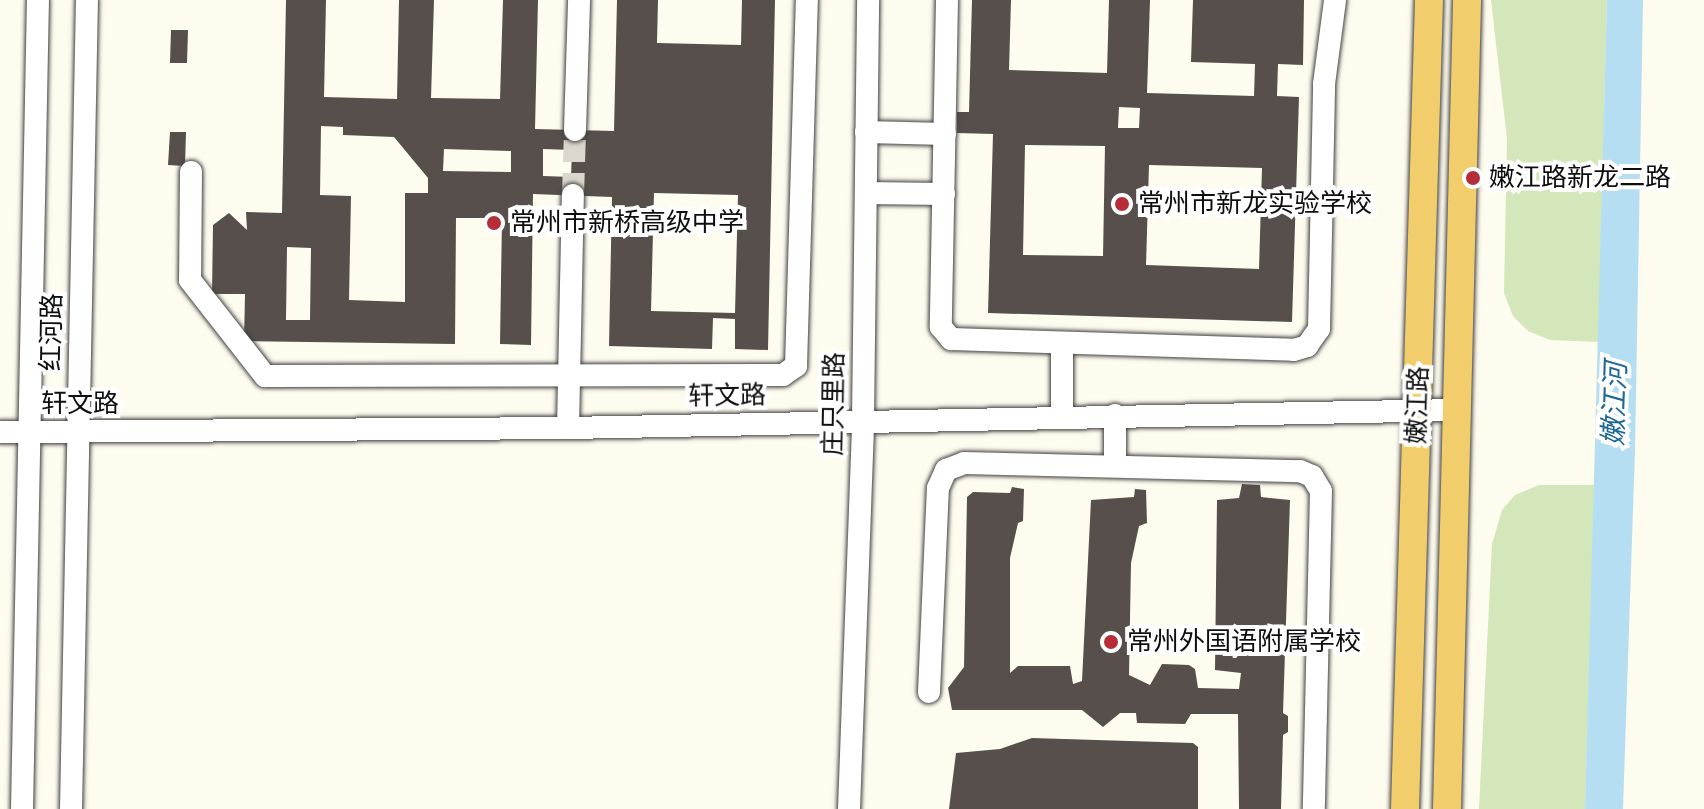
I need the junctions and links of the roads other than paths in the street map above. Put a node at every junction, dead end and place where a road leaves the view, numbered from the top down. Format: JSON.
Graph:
{"nodes":[{"id":1,"x":38,"y":0,"type":"edge"},
{"id":2,"x":87,"y":0,"type":"edge"},
{"id":3,"x":579,"y":0,"type":"edge"},
{"id":4,"x":807,"y":0,"type":"edge"},
{"id":5,"x":868,"y":0,"type":"edge"},
{"id":6,"x":947,"y":0,"type":"edge"},
{"id":7,"x":1335,"y":0,"type":"edge"},
{"id":8,"x":1429,"y":0,"type":"edge"},
{"id":9,"x":1467,"y":0,"type":"edge"},
{"id":10,"x":575,"y":130,"type":"tunnel mouth"},
{"id":11,"x":866,"y":132,"type":"junction"},
{"id":12,"x":945,"y":134,"type":"junction"},
{"id":13,"x":191,"y":172,"type":"dead end"},
{"id":14,"x":866,"y":193,"type":"junction"},
{"id":15,"x":944,"y":194,"type":"junction"},
{"id":16,"x":573,"y":195,"type":"tunnel mouth"},
{"id":17,"x":1062,"y":345,"type":"junction"},
{"id":18,"x":569,"y":375,"type":"junction"},
{"id":19,"x":1418,"y":409,"type":"junction"},
{"id":20,"x":1456,"y":410,"type":"junction"},
{"id":21,"x":1115,"y":415,"type":"junction"},
{"id":22,"x":1062,"y":416,"type":"junction"},
{"id":23,"x":863,"y":420,"type":"junction"},
{"id":24,"x":568,"y":428,"type":"junction"},
{"id":25,"x":0,"y":432,"type":"edge"},
{"id":26,"x":30,"y":432,"type":"junction"},
{"id":27,"x":78,"y":433,"type":"junction"},
{"id":28,"x":1115,"y":464,"type":"junction"},
{"id":29,"x":929,"y":692,"type":"dead end"},
{"id":30,"x":22,"y":809,"type":"edge"},
{"id":31,"x":71,"y":809,"type":"edge"},
{"id":32,"x":849,"y":809,"type":"edge"},
{"id":33,"x":1314,"y":809,"type":"edge"},
{"id":34,"x":1405,"y":809,"type":"edge"},
{"id":35,"x":1447,"y":809,"type":"edge"}],
"edges":[{"from":1,"to":26,"type":"street","name":"红河路"},
{"from":2,"to":27,"type":"street","name":"红河路"},
{"from":3,"to":10,"type":"street"},
{"from":4,"to":18,"type":"street"},
{"from":5,"to":11,"type":"street","name":"庄只里路"},
{"from":6,"to":12,"type":"street"},
{"from":7,"to":17,"type":"street"},
{"from":8,"to":19,"type":"main road","name":"嫩江路"},
{"from":9,"to":20,"type":"main road","name":"嫩江路"},
{"from":11,"to":12,"type":"street"},
{"from":11,"to":14,"type":"street","name":"庄只里路"},
{"from":12,"to":15,"type":"street"},
{"from":13,"to":18,"type":"street"},
{"from":14,"to":15,"type":"street"},
{"from":14,"to":23,"type":"street","name":"庄只里路"},
{"from":15,"to":17,"type":"street"},
{"from":16,"to":18,"type":"street"},
{"from":17,"to":22,"type":"street"},
{"from":18,"to":24,"type":"street"},
{"from":19,"to":20,"type":"street","name":"轩文路"},
{"from":19,"to":21,"type":"street","name":"轩文路"},
{"from":19,"to":34,"type":"main road","name":"嫩江路"},
{"from":20,"to":35,"type":"main road","name":"嫩江路"},
{"from":21,"to":22,"type":"street","name":"轩文路"},
{"from":21,"to":28,"type":"street"},
{"from":22,"to":23,"type":"street","name":"轩文路"},
{"from":23,"to":24,"type":"street","name":"轩文路"},
{"from":23,"to":32,"type":"street","name":"庄只里路"},
{"from":24,"to":27,"type":"street","name":"轩文路"},
{"from":25,"to":26,"type":"street","name":"轩文路"},
{"from":26,"to":27,"type":"street","name":"轩文路"},
{"from":26,"to":30,"type":"street","name":"红河路"},
{"from":27,"to":31,"type":"street","name":"红河路"},
{"from":28,"to":29,"type":"street"},
{"from":28,"to":33,"type":"street"}]}
